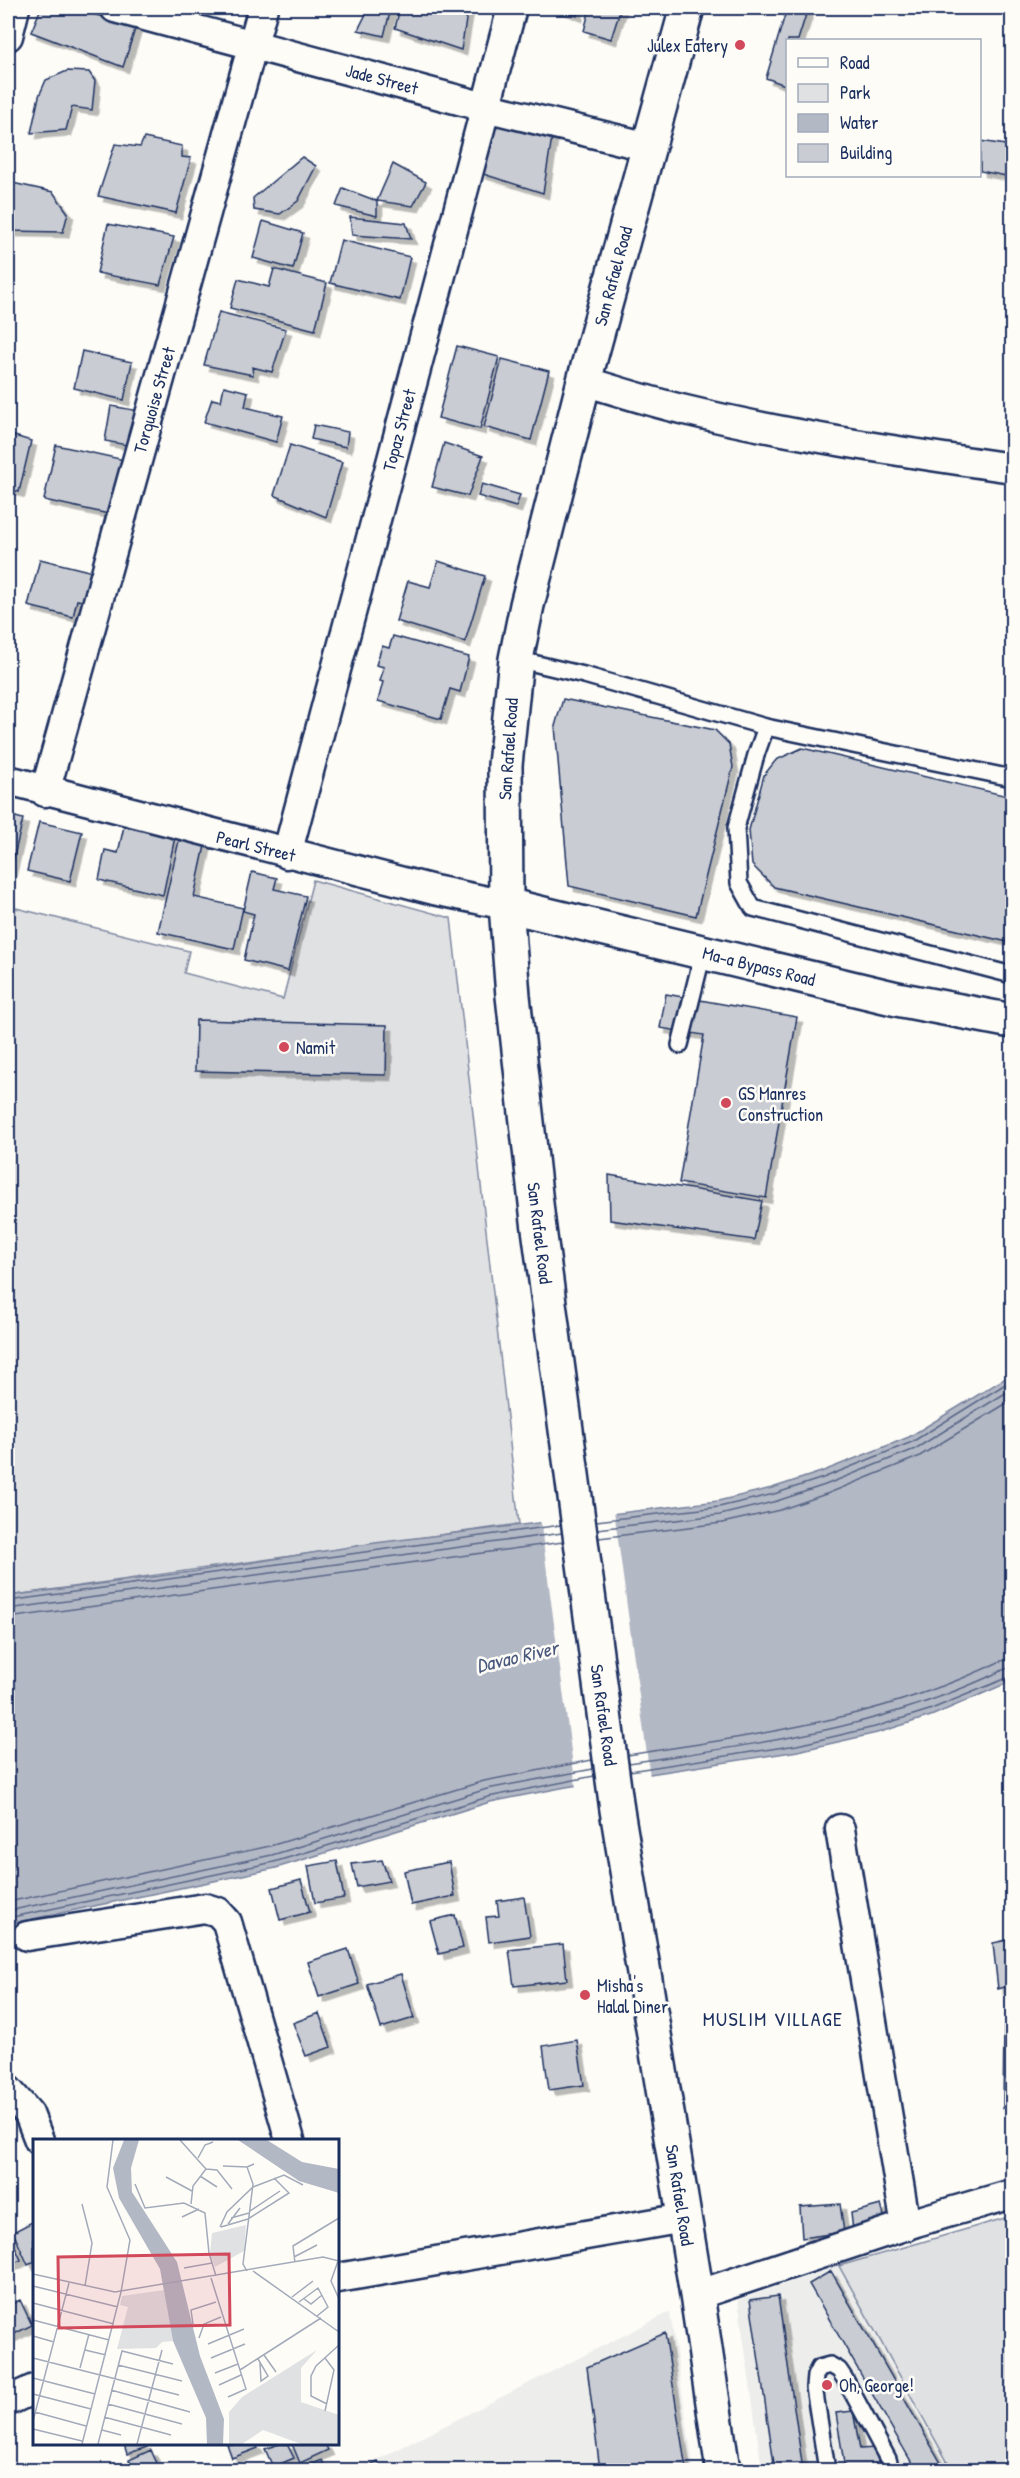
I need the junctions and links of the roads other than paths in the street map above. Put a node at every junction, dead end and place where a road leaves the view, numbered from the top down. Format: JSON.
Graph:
{"nodes":[{"id":1,"x":15,"y":8,"type":"edge"},
{"id":2,"x":116,"y":8,"type":"edge"},
{"id":3,"x":263,"y":8,"type":"edge"},
{"id":4,"x":512,"y":8,"type":"edge"},
{"id":5,"x":687,"y":8,"type":"edge"},
{"id":6,"x":8,"y":36,"type":"edge"},
{"id":7,"x":252,"y":45,"type":"junction"},
{"id":8,"x":485,"y":107,"type":"junction"},
{"id":9,"x":649,"y":147,"type":"junction"},
{"id":10,"x":584,"y":381,"type":"junction"},
{"id":11,"x":1012,"y":468,"type":"edge"},
{"id":12,"x":516,"y":659,"type":"junction"},
{"id":13,"x":766,"y":727,"type":"junction"},
{"id":14,"x":1012,"y":778,"type":"edge"},
{"id":15,"x":8,"y":780,"type":"edge"},
{"id":16,"x":45,"y":792,"type":"junction"},
{"id":17,"x":287,"y":854,"type":"junction"},
{"id":18,"x":506,"y":905,"type":"junction"},
{"id":19,"x":703,"y":953,"type":"junction"},
{"id":20,"x":1012,"y":975,"type":"edge"},
{"id":21,"x":1012,"y":1021,"type":"edge"},
{"id":22,"x":680,"y":1045,"type":"dead end"},
{"id":23,"x":840,"y":1829,"type":"dead end"},
{"id":24,"x":27,"y":1936,"type":"dead end"},
{"id":25,"x":8,"y":2090,"type":"edge"},
{"id":26,"x":39,"y":2139,"type":"edge"},
{"id":27,"x":290,"y":2139,"type":"edge"},
{"id":28,"x":1012,"y":2194,"type":"edge"},
{"id":29,"x":684,"y":2218,"type":"junction"},
{"id":30,"x":906,"y":2226,"type":"junction"},
{"id":31,"x":339,"y":2278,"type":"edge"},
{"id":32,"x":697,"y":2295,"type":"junction"},
{"id":33,"x":33,"y":2389,"type":"edge"},
{"id":34,"x":8,"y":2401,"type":"edge"},
{"id":35,"x":723,"y":2470,"type":"edge"},
{"id":36,"x":827,"y":2470,"type":"edge"},
{"id":37,"x":891,"y":2470,"type":"edge"}],
"edges":[{"from":1,"to":6,"type":"street"},
{"from":2,"to":7,"type":"street","name":"Jade Street"},
{"from":3,"to":7,"type":"street","name":"Torquoise Street"},
{"from":4,"to":8,"type":"street","name":"Topaz Street"},
{"from":5,"to":9,"type":"main road","name":"San Rafael Road"},
{"from":7,"to":8,"type":"street","name":"Jade Street"},
{"from":7,"to":16,"type":"street","name":"Torquoise Street"},
{"from":8,"to":9,"type":"street","name":"Jade Street"},
{"from":8,"to":17,"type":"street","name":"Topaz Street"},
{"from":9,"to":10,"type":"main road","name":"San Rafael Road"},
{"from":10,"to":11,"type":"street"},
{"from":10,"to":12,"type":"main road","name":"San Rafael Road"},
{"from":12,"to":13,"type":"lane"},
{"from":12,"to":18,"type":"main road","name":"San Rafael Road"},
{"from":13,"to":14,"type":"lane"},
{"from":13,"to":20,"type":"lane"},
{"from":15,"to":16,"type":"street","name":"Pearl Street"},
{"from":16,"to":17,"type":"street","name":"Pearl Street"},
{"from":17,"to":18,"type":"street","name":"Pearl Street"},
{"from":18,"to":19,"type":"main road","name":"Ma-a Bypass Road"},
{"from":18,"to":29,"type":"main road","name":"San Rafael Road"},
{"from":19,"to":21,"type":"main road","name":"Ma-a Bypass Road"},
{"from":19,"to":22,"type":"lane"},
{"from":23,"to":30,"type":"street"},
{"from":24,"to":27,"type":"street"},
{"from":25,"to":26,"type":"street"},
{"from":28,"to":30,"type":"street"},
{"from":29,"to":31,"type":"street"},
{"from":29,"to":32,"type":"main road","name":"San Rafael Road"},
{"from":30,"to":32,"type":"street"},
{"from":32,"to":35,"type":"main road","name":"San Rafael Road"},
{"from":33,"to":34,"type":"street"},
{"from":36,"to":37,"type":"lane"}]}
